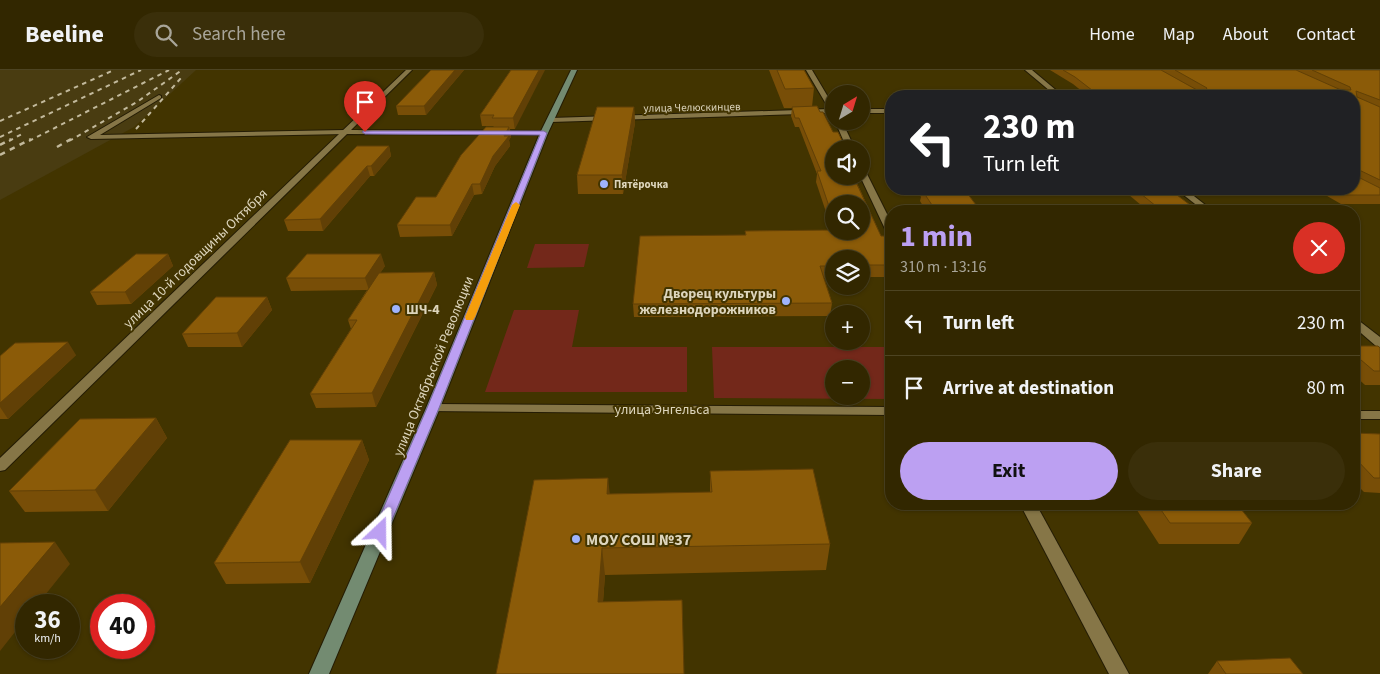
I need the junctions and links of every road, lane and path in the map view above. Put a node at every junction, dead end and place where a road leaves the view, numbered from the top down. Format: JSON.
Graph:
{"nodes":[{"id":1,"x":409,"y":70,"type":"edge"},
{"id":2,"x":574,"y":70,"type":"edge"},
{"id":3,"x":809,"y":70,"type":"edge"},
{"id":4,"x":1028,"y":70,"type":"edge"},
{"id":5,"x":1053,"y":90,"type":"edge"},
{"id":6,"x":159,"y":97,"type":"dead end"},
{"id":7,"x":825,"y":98,"type":"edge"},
{"id":8,"x":870,"y":111,"type":"edge"},
{"id":9,"x":885,"y":111,"type":"edge"},
{"id":10,"x":825,"y":112,"type":"edge"},
{"id":11,"x":551,"y":120,"type":"junction"},
{"id":12,"x":345,"y":132,"type":"junction"},
{"id":13,"x":544,"y":133,"type":"junction"},
{"id":14,"x":868,"y":185,"type":"edge"},
{"id":15,"x":1188,"y":195,"type":"edge"},
{"id":16,"x":1201,"y":205,"type":"edge"},
{"id":17,"x":885,"y":219,"type":"edge"},
{"id":18,"x":1360,"y":327,"type":"edge"},
{"id":19,"x":1380,"y":343,"type":"edge"},
{"id":20,"x":433,"y":408,"type":"junction"},
{"id":21,"x":885,"y":410,"type":"edge"},
{"id":22,"x":1360,"y":415,"type":"edge"},
{"id":23,"x":1380,"y":415,"type":"edge"},
{"id":24,"x":0,"y":466,"type":"edge"},
{"id":25,"x":1031,"y":510,"type":"edge"},
{"id":26,"x":319,"y":674,"type":"edge"},
{"id":27,"x":1118,"y":674,"type":"edge"}],
"edges":[{"from":1,"to":12,"type":"street","name":"улица 10-й годовщины Октября"},
{"from":2,"to":11,"type":"street","name":"улица Октябрьской Революции"},
{"from":3,"to":7,"type":"street"},
{"from":4,"to":5,"type":"street"},
{"from":6,"to":12,"type":"street"},
{"from":8,"to":9,"type":"street"},
{"from":10,"to":11,"type":"street","name":"улица Челюскинцев"},
{"from":11,"to":13,"type":"street","name":"улица Октябрьской Революции"},
{"from":12,"to":13,"type":"street"},
{"from":12,"to":24,"type":"street","name":"улица 10-й годовщины Октября"},
{"from":13,"to":20,"type":"street","name":"улица Октябрьской Революции"},
{"from":14,"to":17,"type":"street"},
{"from":15,"to":16,"type":"street"},
{"from":18,"to":19,"type":"street"},
{"from":20,"to":21,"type":"street","name":"улица Энгельса"},
{"from":20,"to":26,"type":"street","name":"улица Октябрьской Революции"},
{"from":22,"to":23,"type":"street"},
{"from":25,"to":27,"type":"street"}]}
